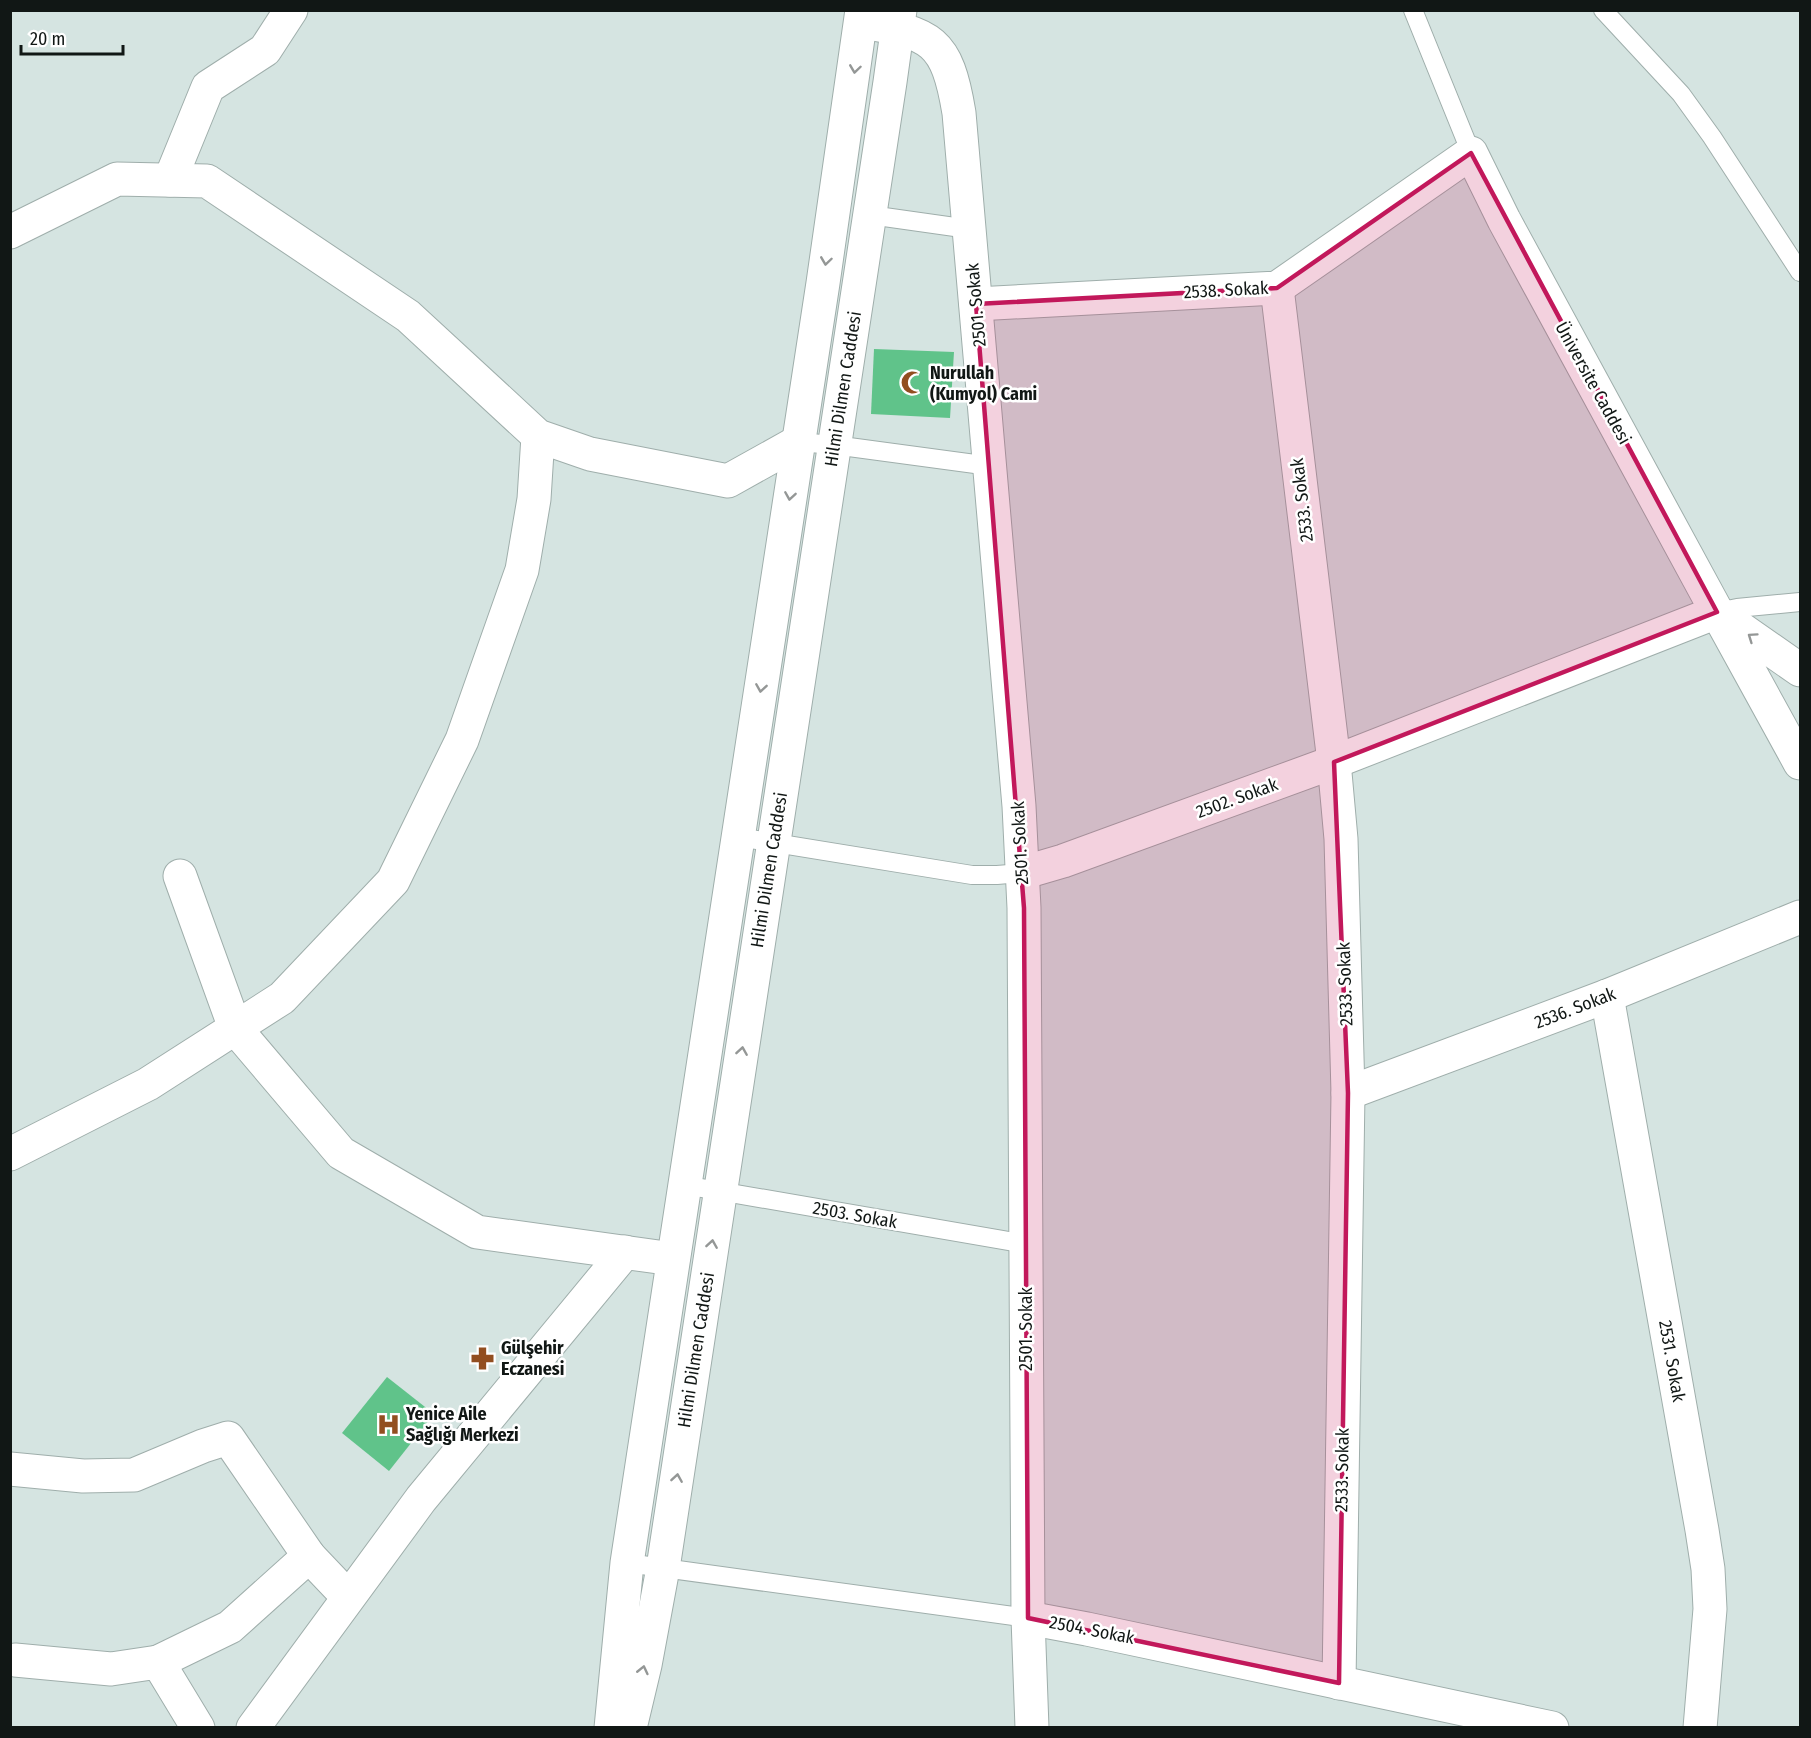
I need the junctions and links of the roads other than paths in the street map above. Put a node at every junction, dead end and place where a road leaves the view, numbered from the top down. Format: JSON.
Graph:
{"nodes":[{"id":1,"x":291,"y":10,"type":"edge"},
{"id":2,"x":1413,"y":10,"type":"edge"},
{"id":3,"x":1603,"y":10,"type":"edge"},
{"id":4,"x":861,"y":16,"type":"edge"},
{"id":5,"x":898,"y":19,"type":"edge"},
{"id":6,"x":1471,"y":153,"type":"junction"},
{"id":7,"x":170,"y":180,"type":"junction"},
{"id":8,"x":870,"y":215,"type":"junction"},
{"id":9,"x":969,"y":229,"type":"junction"},
{"id":10,"x":10,"y":232,"type":"edge"},
{"id":11,"x":1800,"y":272,"type":"edge"},
{"id":12,"x":1277,"y":288,"type":"junction"},
{"id":13,"x":976,"y":304,"type":"junction"},
{"id":14,"x":538,"y":436,"type":"junction"},
{"id":15,"x":798,"y":442,"type":"junction"},
{"id":16,"x":834,"y":445,"type":"junction"},
{"id":17,"x":990,"y":466,"type":"junction"},
{"id":18,"x":1800,"y":602,"type":"edge"},
{"id":19,"x":1717,"y":612,"type":"junction"},
{"id":20,"x":1800,"y":670,"type":"edge"},
{"id":21,"x":1334,"y":762,"type":"junction"},
{"id":22,"x":1800,"y":763,"type":"edge"},
{"id":23,"x":738,"y":837,"type":"junction"},
{"id":24,"x":774,"y":843,"type":"junction"},
{"id":25,"x":1022,"y":873,"type":"junction"},
{"id":26,"x":180,"y":876,"type":"dead end"},
{"id":27,"x":1800,"y":917,"type":"edge"},
{"id":28,"x":1607,"y":996,"type":"junction"},
{"id":29,"x":235,"y":1028,"type":"junction"},
{"id":30,"x":1348,"y":1093,"type":"junction"},
{"id":31,"x":10,"y":1154,"type":"edge"},
{"id":32,"x":684,"y":1185,"type":"junction"},
{"id":33,"x":720,"y":1191,"type":"junction"},
{"id":34,"x":1026,"y":1244,"type":"junction"},
{"id":35,"x":625,"y":1252,"type":"junction"},
{"id":36,"x":673,"y":1259,"type":"junction"},
{"id":37,"x":10,"y":1469,"type":"edge"},
{"id":38,"x":309,"y":1556,"type":"junction"},
{"id":39,"x":627,"y":1563,"type":"junction"},
{"id":40,"x":663,"y":1568,"type":"junction"},
{"id":41,"x":348,"y":1597,"type":"junction"},
{"id":42,"x":1028,"y":1618,"type":"junction"},
{"id":43,"x":12,"y":1657,"type":"edge"},
{"id":44,"x":158,"y":1662,"type":"junction"},
{"id":45,"x":1339,"y":1683,"type":"junction"},
{"id":46,"x":198,"y":1728,"type":"edge"},
{"id":47,"x":253,"y":1728,"type":"edge"},
{"id":48,"x":611,"y":1728,"type":"edge"},
{"id":49,"x":630,"y":1728,"type":"edge"},
{"id":50,"x":1032,"y":1728,"type":"edge"},
{"id":51,"x":1552,"y":1728,"type":"edge"},
{"id":52,"x":1700,"y":1728,"type":"edge"}],
"edges":[{"from":1,"to":7,"type":"street"},
{"from":2,"to":6,"type":"lane"},
{"from":3,"to":11,"type":"lane"},
{"from":4,"to":5,"type":"street","name":"2501. Sokak"},
{"from":4,"to":15,"type":"street","name":"Hilmi Dilmen Caddesi","one_way":true},
{"from":5,"to":8,"type":"street","name":"Hilmi Dilmen Caddesi"},
{"from":5,"to":9,"type":"street","name":"2501. Sokak"},
{"from":6,"to":12,"type":"street","name":"2538. Sokak"},
{"from":6,"to":19,"type":"street","name":"Üniversite Caddesi"},
{"from":7,"to":10,"type":"street"},
{"from":7,"to":14,"type":"street"},
{"from":8,"to":9,"type":"lane"},
{"from":8,"to":16,"type":"street","name":"Hilmi Dilmen Caddesi"},
{"from":9,"to":13,"type":"street","name":"2501. Sokak"},
{"from":12,"to":13,"type":"street","name":"2538. Sokak"},
{"from":12,"to":21,"type":"street","name":"2533. Sokak"},
{"from":13,"to":17,"type":"street","name":"2501. Sokak"},
{"from":14,"to":15,"type":"street"},
{"from":14,"to":29,"type":"street"},
{"from":15,"to":16,"type":"lane"},
{"from":15,"to":23,"type":"street","name":"Hilmi Dilmen Caddesi","one_way":true},
{"from":16,"to":17,"type":"lane"},
{"from":16,"to":24,"type":"street","name":"Hilmi Dilmen Caddesi"},
{"from":17,"to":25,"type":"street","name":"2501. Sokak"},
{"from":18,"to":19,"type":"lane"},
{"from":20,"to":19,"type":"street","name":"Üniversite Caddesi","one_way":true},
{"from":19,"to":21,"type":"street","name":"2502. Sokak"},
{"from":19,"to":22,"type":"street","name":"Üniversite Caddesi"},
{"from":21,"to":25,"type":"street","name":"2502. Sokak"},
{"from":21,"to":30,"type":"street","name":"2533. Sokak"},
{"from":23,"to":24,"type":"lane","name":"2502. Sokak"},
{"from":23,"to":32,"type":"street","name":"Hilmi Dilmen Caddesi"},
{"from":24,"to":25,"type":"lane","name":"2502. Sokak"},
{"from":33,"to":24,"type":"street","name":"Hilmi Dilmen Caddesi","one_way":true},
{"from":25,"to":34,"type":"street","name":"2501. Sokak"},
{"from":26,"to":29,"type":"street"},
{"from":27,"to":28,"type":"street","name":"2536. Sokak"},
{"from":28,"to":30,"type":"street","name":"2536. Sokak"},
{"from":28,"to":52,"type":"street","name":"2531. Sokak"},
{"from":29,"to":31,"type":"street"},
{"from":29,"to":35,"type":"street"},
{"from":30,"to":45,"type":"street","name":"2533. Sokak"},
{"from":32,"to":33,"type":"lane","name":"2503. Sokak"},
{"from":32,"to":36,"type":"street","name":"Hilmi Dilmen Caddesi"},
{"from":33,"to":34,"type":"lane","name":"2503. Sokak"},
{"from":40,"to":33,"type":"street","name":"Hilmi Dilmen Caddesi","one_way":true},
{"from":34,"to":42,"type":"street","name":"2501. Sokak"},
{"from":35,"to":36,"type":"street"},
{"from":35,"to":41,"type":"street"},
{"from":36,"to":39,"type":"street","name":"Hilmi Dilmen Caddesi"},
{"from":37,"to":38,"type":"street"},
{"from":38,"to":41,"type":"street"},
{"from":38,"to":44,"type":"street"},
{"from":39,"to":40,"type":"lane","name":"2504. Sokak"},
{"from":39,"to":48,"type":"street","name":"Hilmi Dilmen Caddesi"},
{"from":40,"to":42,"type":"lane","name":"2504. Sokak"},
{"from":49,"to":40,"type":"street","name":"Hilmi Dilmen Caddesi","one_way":true},
{"from":41,"to":47,"type":"street"},
{"from":42,"to":45,"type":"street","name":"2504. Sokak"},
{"from":42,"to":50,"type":"street","name":"2501. Sokak"},
{"from":43,"to":44,"type":"street"},
{"from":44,"to":46,"type":"street"},
{"from":45,"to":51,"type":"street","name":"2504. Sokak"}]}
